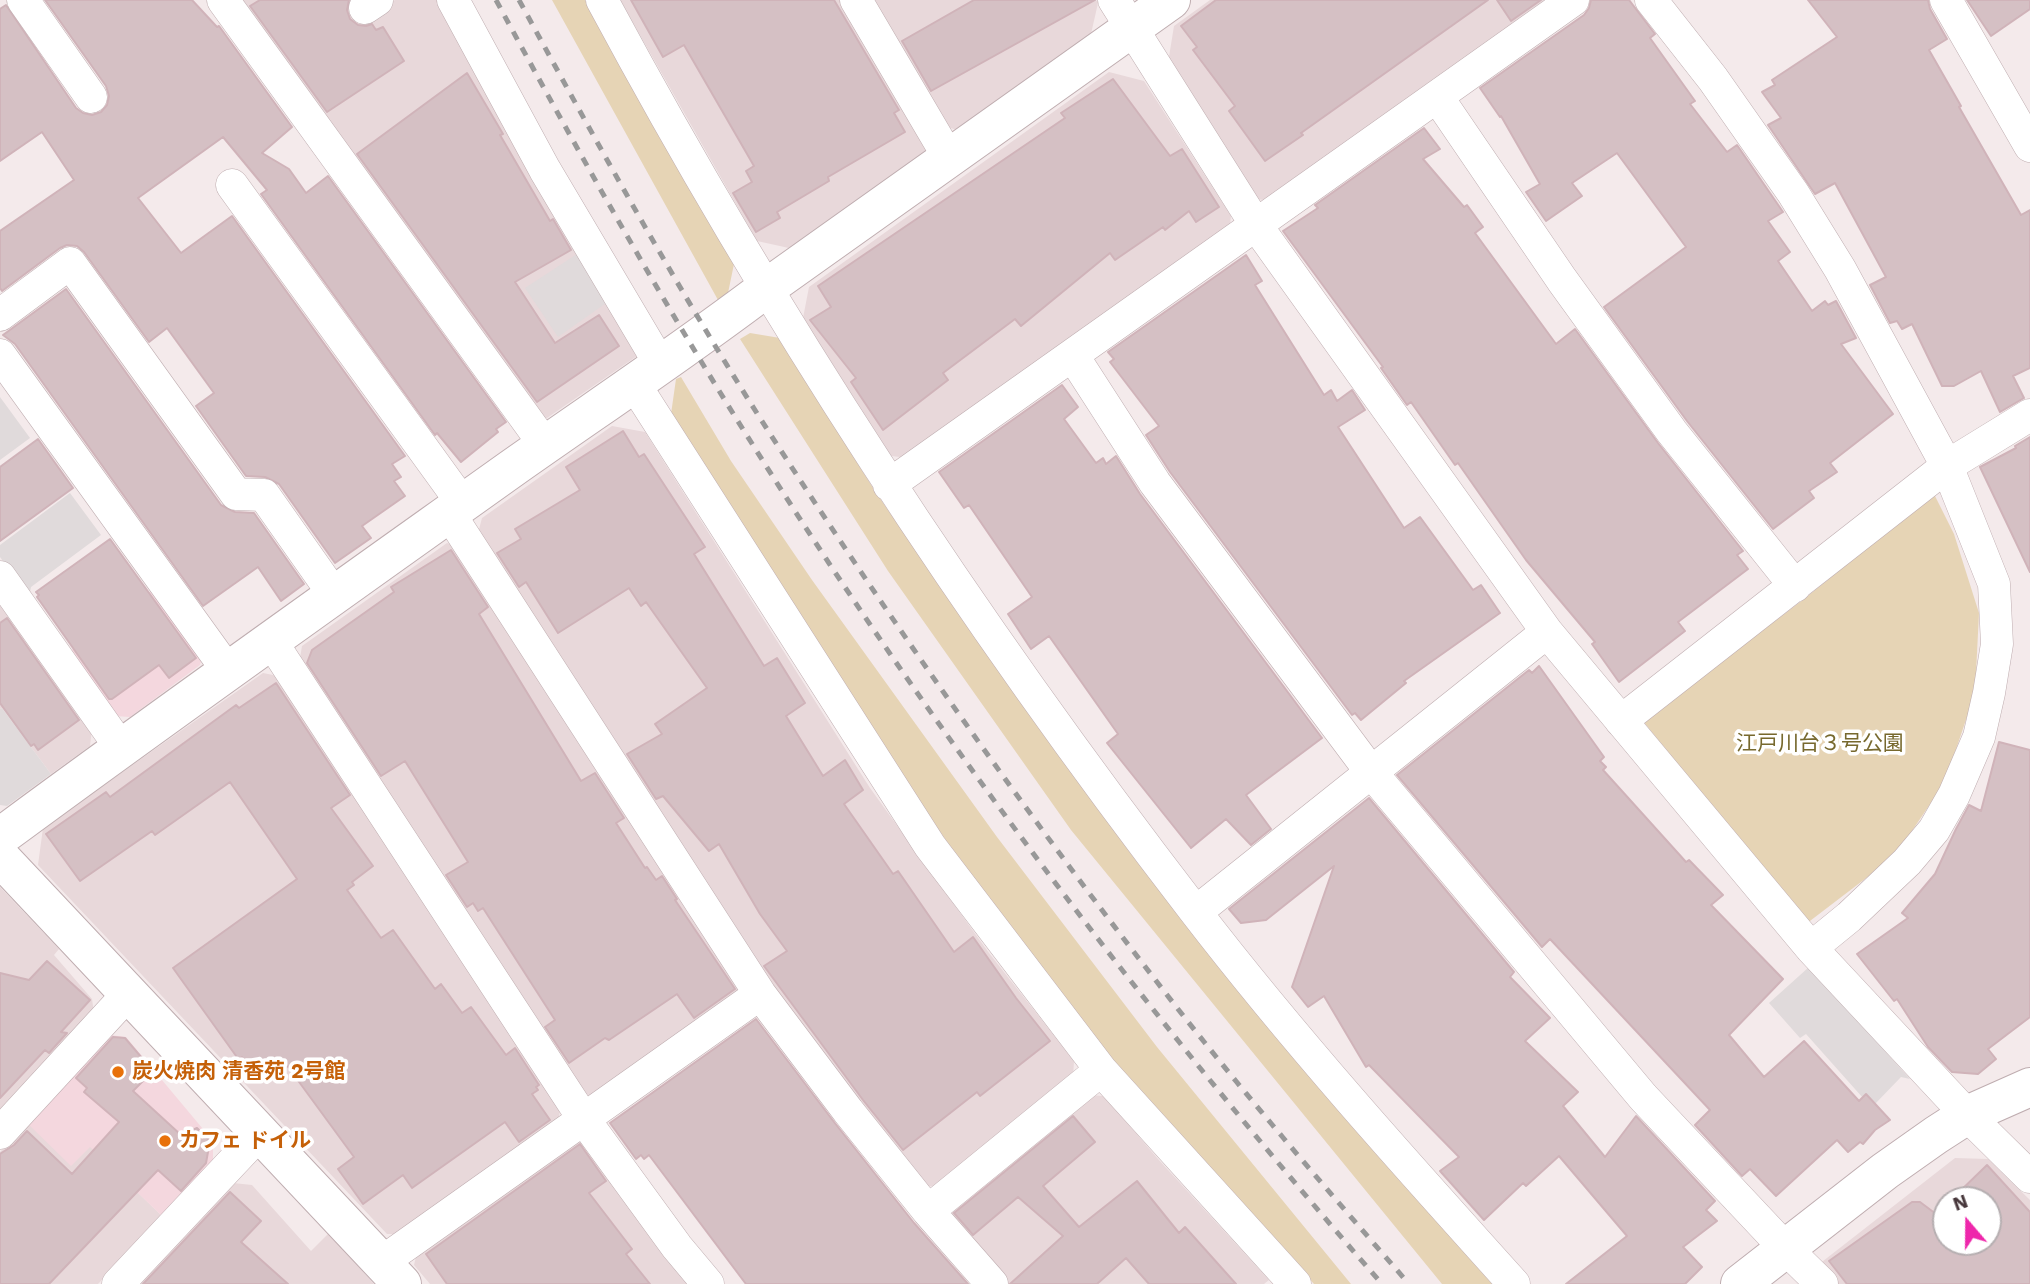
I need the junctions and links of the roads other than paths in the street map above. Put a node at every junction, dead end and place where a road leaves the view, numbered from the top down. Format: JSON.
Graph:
{"nodes":[{"id":1,"x":23,"y":0,"type":"edge"},
{"id":2,"x":223,"y":0,"type":"edge"},
{"id":3,"x":453,"y":0,"type":"edge"},
{"id":4,"x":602,"y":0,"type":"edge"},
{"id":5,"x":856,"y":0,"type":"edge"},
{"id":6,"x":1171,"y":0,"type":"edge"},
{"id":7,"x":1573,"y":0,"type":"edge"},
{"id":8,"x":1651,"y":0,"type":"edge"},
{"id":9,"x":1946,"y":0,"type":"edge"},
{"id":10,"x":1123,"y":14,"type":"edge"},
{"id":11,"x":91,"y":97,"type":"dead end"},
{"id":12,"x":1438,"y":98,"type":"junction"},
{"id":13,"x":2030,"y":146,"type":"edge"},
{"id":14,"x":949,"y":158,"type":"junction"},
{"id":15,"x":232,"y":185,"type":"dead end"},
{"id":16,"x":1256,"y":225,"type":"junction"},
{"id":17,"x":765,"y":289,"type":"junction"},
{"id":18,"x":0,"y":315,"type":"edge"},
{"id":19,"x":0,"y":355,"type":"edge"},
{"id":20,"x":1073,"y":356,"type":"junction"},
{"id":21,"x":647,"y":373,"type":"junction"},
{"id":22,"x":2030,"y":415,"type":"edge"},
{"id":23,"x":545,"y":445,"type":"junction"},
{"id":24,"x":1947,"y":466,"type":"junction"},
{"id":25,"x":889,"y":485,"type":"junction"},
{"id":26,"x":456,"y":508,"type":"junction"},
{"id":27,"x":0,"y":577,"type":"edge"},
{"id":28,"x":1795,"y":586,"type":"junction"},
{"id":29,"x":335,"y":596,"type":"junction"},
{"id":30,"x":1547,"y":632,"type":"junction"},
{"id":31,"x":271,"y":641,"type":"junction"},
{"id":32,"x":228,"y":671,"type":"junction"},
{"id":33,"x":1621,"y":721,"type":"junction"},
{"id":34,"x":121,"y":748,"type":"junction"},
{"id":35,"x":1371,"y":772,"type":"junction"},
{"id":36,"x":0,"y":837,"type":"edge"},
{"id":37,"x":0,"y":857,"type":"edge"},
{"id":38,"x":1196,"y":912,"type":"junction"},
{"id":39,"x":1811,"y":948,"type":"junction"},
{"id":40,"x":128,"y":994,"type":"junction"},
{"id":41,"x":760,"y":994,"type":"junction"},
{"id":42,"x":1101,"y":1070,"type":"junction"},
{"id":43,"x":2030,"y":1087,"type":"edge"},
{"id":44,"x":1967,"y":1115,"type":"junction"},
{"id":45,"x":583,"y":1118,"type":"junction"},
{"id":46,"x":0,"y":1133,"type":"edge"},
{"id":47,"x":260,"y":1133,"type":"junction"},
{"id":48,"x":2030,"y":1177,"type":"edge"},
{"id":49,"x":928,"y":1210,"type":"junction"},
{"id":50,"x":1785,"y":1248,"type":"junction"},
{"id":51,"x":392,"y":1273,"type":"edge"},
{"id":52,"x":118,"y":1284,"type":"edge"},
{"id":53,"x":708,"y":1284,"type":"edge"},
{"id":54,"x":992,"y":1284,"type":"edge"},
{"id":55,"x":1295,"y":1284,"type":"edge"},
{"id":56,"x":1514,"y":1284,"type":"edge"},
{"id":57,"x":1741,"y":1284,"type":"edge"},
{"id":58,"x":1822,"y":1284,"type":"edge"}],
"edges":[{"from":1,"to":11,"type":"street"},
{"from":2,"to":23,"type":"street"},
{"from":3,"to":21,"type":"street"},
{"from":4,"to":17,"type":"street"},
{"from":5,"to":14,"type":"street"},
{"from":6,"to":10,"type":"street"},
{"from":7,"to":12,"type":"street"},
{"from":8,"to":24,"type":"street"},
{"from":9,"to":13,"type":"street"},
{"from":10,"to":14,"type":"street"},
{"from":10,"to":16,"type":"street"},
{"from":12,"to":16,"type":"street"},
{"from":12,"to":28,"type":"street"},
{"from":14,"to":17,"type":"street"},
{"from":15,"to":26,"type":"street"},
{"from":16,"to":20,"type":"street"},
{"from":16,"to":30,"type":"street"},
{"from":17,"to":21,"type":"street"},
{"from":17,"to":25,"type":"street"},
{"from":18,"to":29,"type":"street"},
{"from":19,"to":32,"type":"street"},
{"from":20,"to":25,"type":"street"},
{"from":20,"to":35,"type":"street"},
{"from":21,"to":23,"type":"street"},
{"from":21,"to":42,"type":"street"},
{"from":22,"to":24,"type":"street"},
{"from":23,"to":26,"type":"street"},
{"from":24,"to":28,"type":"street"},
{"from":24,"to":39,"type":"street"},
{"from":25,"to":38,"type":"street"},
{"from":26,"to":29,"type":"street"},
{"from":26,"to":41,"type":"street"},
{"from":27,"to":34,"type":"street"},
{"from":28,"to":33,"type":"street"},
{"from":29,"to":31,"type":"street"},
{"from":30,"to":33,"type":"street"},
{"from":30,"to":35,"type":"street"},
{"from":31,"to":32,"type":"street"},
{"from":31,"to":45,"type":"street"},
{"from":32,"to":34,"type":"street"},
{"from":33,"to":39,"type":"street"},
{"from":34,"to":36,"type":"street"},
{"from":35,"to":38,"type":"street"},
{"from":35,"to":50,"type":"street"},
{"from":37,"to":40,"type":"street"},
{"from":38,"to":56,"type":"street"},
{"from":39,"to":44,"type":"street"},
{"from":40,"to":46,"type":"street"},
{"from":40,"to":47,"type":"street"},
{"from":41,"to":45,"type":"street"},
{"from":41,"to":49,"type":"street"},
{"from":42,"to":49,"type":"street"},
{"from":42,"to":55,"type":"street"},
{"from":43,"to":44,"type":"street"},
{"from":44,"to":48,"type":"street"},
{"from":44,"to":50,"type":"street"},
{"from":45,"to":51,"type":"street"},
{"from":45,"to":53,"type":"street"},
{"from":47,"to":51,"type":"street"},
{"from":47,"to":52,"type":"street"},
{"from":49,"to":54,"type":"street"},
{"from":50,"to":57,"type":"street"},
{"from":50,"to":58,"type":"street"}]}
